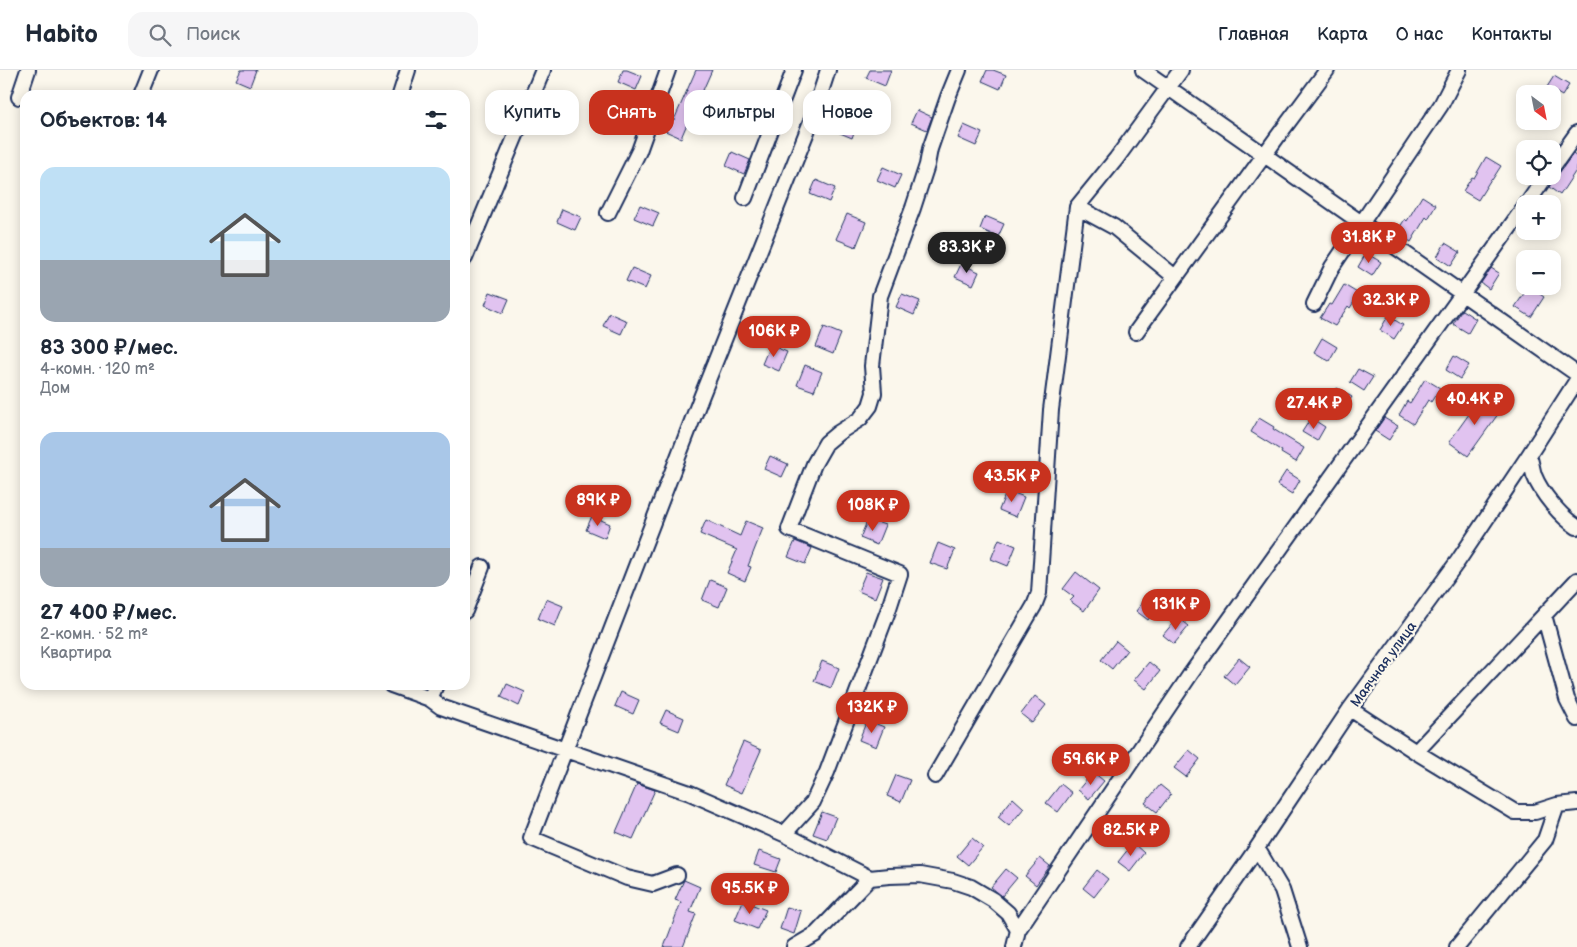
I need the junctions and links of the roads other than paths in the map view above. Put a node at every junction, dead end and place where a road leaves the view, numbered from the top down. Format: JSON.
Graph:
{"nodes":[{"id":1,"x":28,"y":70,"type":"edge"},
{"id":2,"x":151,"y":70,"type":"edge"},
{"id":3,"x":408,"y":70,"type":"edge"},
{"id":4,"x":543,"y":70,"type":"edge"},
{"id":5,"x":668,"y":70,"type":"edge"},
{"id":6,"x":794,"y":70,"type":"edge"},
{"id":7,"x":828,"y":70,"type":"edge"},
{"id":8,"x":959,"y":70,"type":"edge"},
{"id":9,"x":1143,"y":70,"type":"edge"},
{"id":10,"x":1181,"y":70,"type":"edge"},
{"id":11,"x":1327,"y":70,"type":"edge"},
{"id":12,"x":1458,"y":70,"type":"edge"},
{"id":13,"x":1168,"y":88,"type":"junction"},
{"id":14,"x":21,"y":90,"type":"edge"},
{"id":15,"x":144,"y":90,"type":"edge"},
{"id":16,"x":402,"y":90,"type":"edge"},
{"id":17,"x":20,"y":94,"type":"edge"},
{"id":18,"x":19,"y":97,"type":"dead end"},
{"id":19,"x":1577,"y":133,"type":"edge"},
{"id":20,"x":1264,"y":154,"type":"junction"},
{"id":21,"x":1561,"y":155,"type":"edge"},
{"id":22,"x":745,"y":198,"type":"dead end"},
{"id":23,"x":1077,"y":207,"type":"junction"},
{"id":24,"x":608,"y":213,"type":"dead end"},
{"id":25,"x":1516,"y":219,"type":"edge"},
{"id":26,"x":1362,"y":223,"type":"junction"},
{"id":27,"x":470,"y":246,"type":"edge"},
{"id":28,"x":1175,"y":277,"type":"junction"},
{"id":29,"x":1314,"y":304,"type":"dead end"},
{"id":30,"x":1136,"y":332,"type":"dead end"},
{"id":31,"x":1577,"y":374,"type":"edge"},
{"id":32,"x":1577,"y":380,"type":"edge"},
{"id":33,"x":1529,"y":455,"type":"junction"},
{"id":34,"x":1577,"y":527,"type":"edge"},
{"id":35,"x":482,"y":567,"type":"dead end"},
{"id":36,"x":1577,"y":580,"type":"edge"},
{"id":37,"x":470,"y":598,"type":"edge"},
{"id":38,"x":1544,"y":615,"type":"junction"},
{"id":39,"x":405,"y":690,"type":"edge"},
{"id":40,"x":434,"y":690,"type":"edge"},
{"id":41,"x":430,"y":699,"type":"junction"},
{"id":42,"x":1350,"y":708,"type":"junction"},
{"id":43,"x":1577,"y":720,"type":"edge"},
{"id":44,"x":564,"y":749,"type":"junction"},
{"id":45,"x":1416,"y":752,"type":"junction"},
{"id":46,"x":935,"y":776,"type":"dead end"},
{"id":47,"x":1577,"y":803,"type":"edge"},
{"id":48,"x":1558,"y":805,"type":"junction"},
{"id":49,"x":784,"y":834,"type":"junction"},
{"id":50,"x":1256,"y":848,"type":"junction"},
{"id":51,"x":677,"y":875,"type":"dead end"},
{"id":52,"x":870,"y":878,"type":"junction"},
{"id":53,"x":1018,"y":930,"type":"junction"},
{"id":54,"x":794,"y":947,"type":"edge"},
{"id":55,"x":1014,"y":947,"type":"edge"},
{"id":56,"x":1188,"y":947,"type":"edge"},
{"id":57,"x":1299,"y":947,"type":"edge"},
{"id":58,"x":1457,"y":947,"type":"edge"}],
"edges":[{"from":1,"to":14,"type":"street"},
{"from":2,"to":15,"type":"street"},
{"from":3,"to":16,"type":"street"},
{"from":4,"to":27,"type":"street"},
{"from":5,"to":24,"type":"street"},
{"from":6,"to":22,"type":"street"},
{"from":7,"to":44,"type":"street"},
{"from":8,"to":49,"type":"street"},
{"from":9,"to":13,"type":"street"},
{"from":10,"to":13,"type":"street"},
{"from":11,"to":20,"type":"street"},
{"from":12,"to":26,"type":"street"},
{"from":13,"to":20,"type":"street"},
{"from":13,"to":23,"type":"street"},
{"from":17,"to":18,"type":"street"},
{"from":19,"to":21,"type":"street"},
{"from":20,"to":26,"type":"street"},
{"from":20,"to":28,"type":"street"},
{"from":23,"to":28,"type":"street"},
{"from":23,"to":46,"type":"street"},
{"from":25,"to":53,"type":"street"},
{"from":26,"to":29,"type":"street"},
{"from":26,"to":31,"type":"street"},
{"from":28,"to":30,"type":"street"},
{"from":32,"to":33,"type":"street","name":"Маячная улица"},
{"from":33,"to":34,"type":"street"},
{"from":33,"to":42,"type":"street","name":"Маячная улица"},
{"from":35,"to":37,"type":"street"},
{"from":36,"to":38,"type":"street"},
{"from":38,"to":43,"type":"street"},
{"from":38,"to":45,"type":"street"},
{"from":39,"to":41,"type":"street"},
{"from":40,"to":41,"type":"street"},
{"from":41,"to":44,"type":"street"},
{"from":42,"to":45,"type":"street"},
{"from":42,"to":50,"type":"street","name":"Маячная улица"},
{"from":44,"to":49,"type":"street"},
{"from":44,"to":51,"type":"street"},
{"from":45,"to":48,"type":"street"},
{"from":47,"to":48,"type":"street"},
{"from":48,"to":58,"type":"street"},
{"from":49,"to":52,"type":"street"},
{"from":50,"to":56,"type":"street","name":"Маячная улица"},
{"from":50,"to":57,"type":"street"},
{"from":52,"to":53,"type":"street"},
{"from":52,"to":54,"type":"street"},
{"from":53,"to":55,"type":"street"}]}
